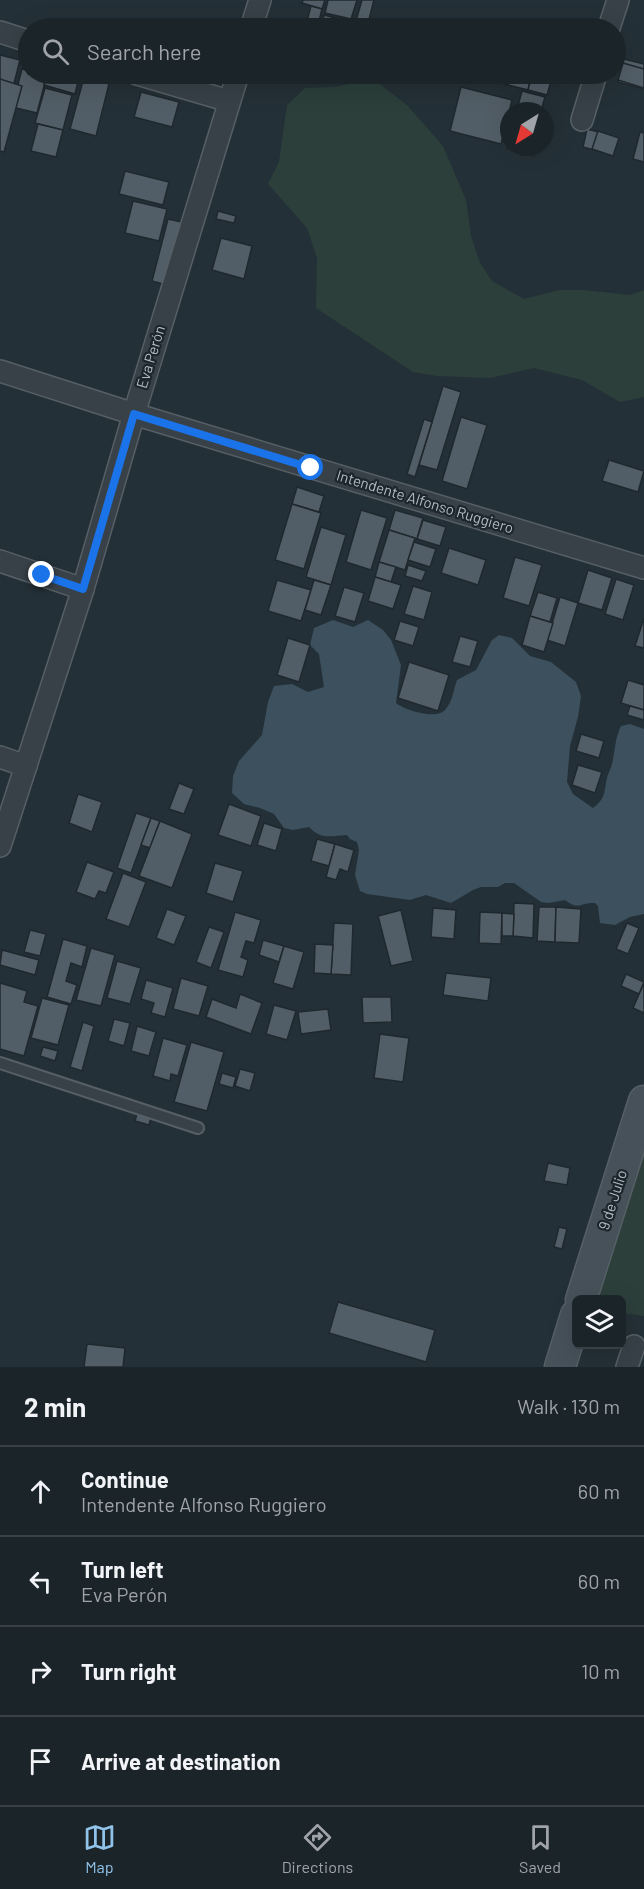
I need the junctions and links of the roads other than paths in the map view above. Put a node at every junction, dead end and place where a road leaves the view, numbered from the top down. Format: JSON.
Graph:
{"nodes":[{"id":1,"x":260,"y":0,"type":"edge"},
{"id":2,"x":618,"y":0,"type":"edge"},
{"id":3,"x":254,"y":18,"type":"edge"},
{"id":4,"x":612,"y":18,"type":"edge"},
{"id":5,"x":0,"y":32,"type":"edge"},
{"id":6,"x":18,"y":38,"type":"edge"},
{"id":7,"x":171,"y":84,"type":"edge"},
{"id":8,"x":235,"y":84,"type":"edge"},
{"id":9,"x":593,"y":84,"type":"edge"},
{"id":10,"x":229,"y":101,"type":"junction"},
{"id":11,"x":582,"y":120,"type":"dead end"},
{"id":12,"x":0,"y":371,"type":"edge"},
{"id":13,"x":134,"y":414,"type":"junction"},
{"id":14,"x":0,"y":561,"type":"edge"},
{"id":15,"x":644,"y":568,"type":"edge"},
{"id":16,"x":83,"y":589,"type":"junction"},
{"id":17,"x":0,"y":757,"type":"edge"},
{"id":18,"x":26,"y":766,"type":"junction"},
{"id":19,"x":0,"y":846,"type":"edge"},
{"id":20,"x":0,"y":1063,"type":"edge"},
{"id":21,"x":644,"y":1101,"type":"edge"},
{"id":22,"x":198,"y":1128,"type":"dead end"},
{"id":23,"x":582,"y":1295,"type":"edge"},
{"id":24,"x":572,"y":1328,"type":"edge"},
{"id":25,"x":634,"y":1346,"type":"dead end"},
{"id":26,"x":560,"y":1367,"type":"edge"},
{"id":27,"x":627,"y":1367,"type":"edge"}],
"edges":[{"from":1,"to":3,"type":"street"},
{"from":2,"to":4,"type":"street"},
{"from":5,"to":6,"type":"street"},
{"from":7,"to":10,"type":"street"},
{"from":8,"to":10,"type":"street","name":"Eva Perón"},
{"from":9,"to":11,"type":"street"},
{"from":10,"to":13,"type":"street","name":"Eva Perón"},
{"from":12,"to":13,"type":"street","name":"Intendente Alfonso Ruggiero"},
{"from":13,"to":15,"type":"street","name":"Intendente Alfonso Ruggiero"},
{"from":13,"to":16,"type":"street","name":"Eva Perón"},
{"from":14,"to":16,"type":"street"},
{"from":16,"to":18,"type":"street","name":"Eva Perón"},
{"from":17,"to":18,"type":"street"},
{"from":18,"to":19,"type":"street","name":"Eva Perón"},
{"from":20,"to":22,"type":"lane"},
{"from":21,"to":23,"type":"main road","name":"9 de Julio"},
{"from":24,"to":26,"type":"main road"},
{"from":25,"to":27,"type":"street"}]}
